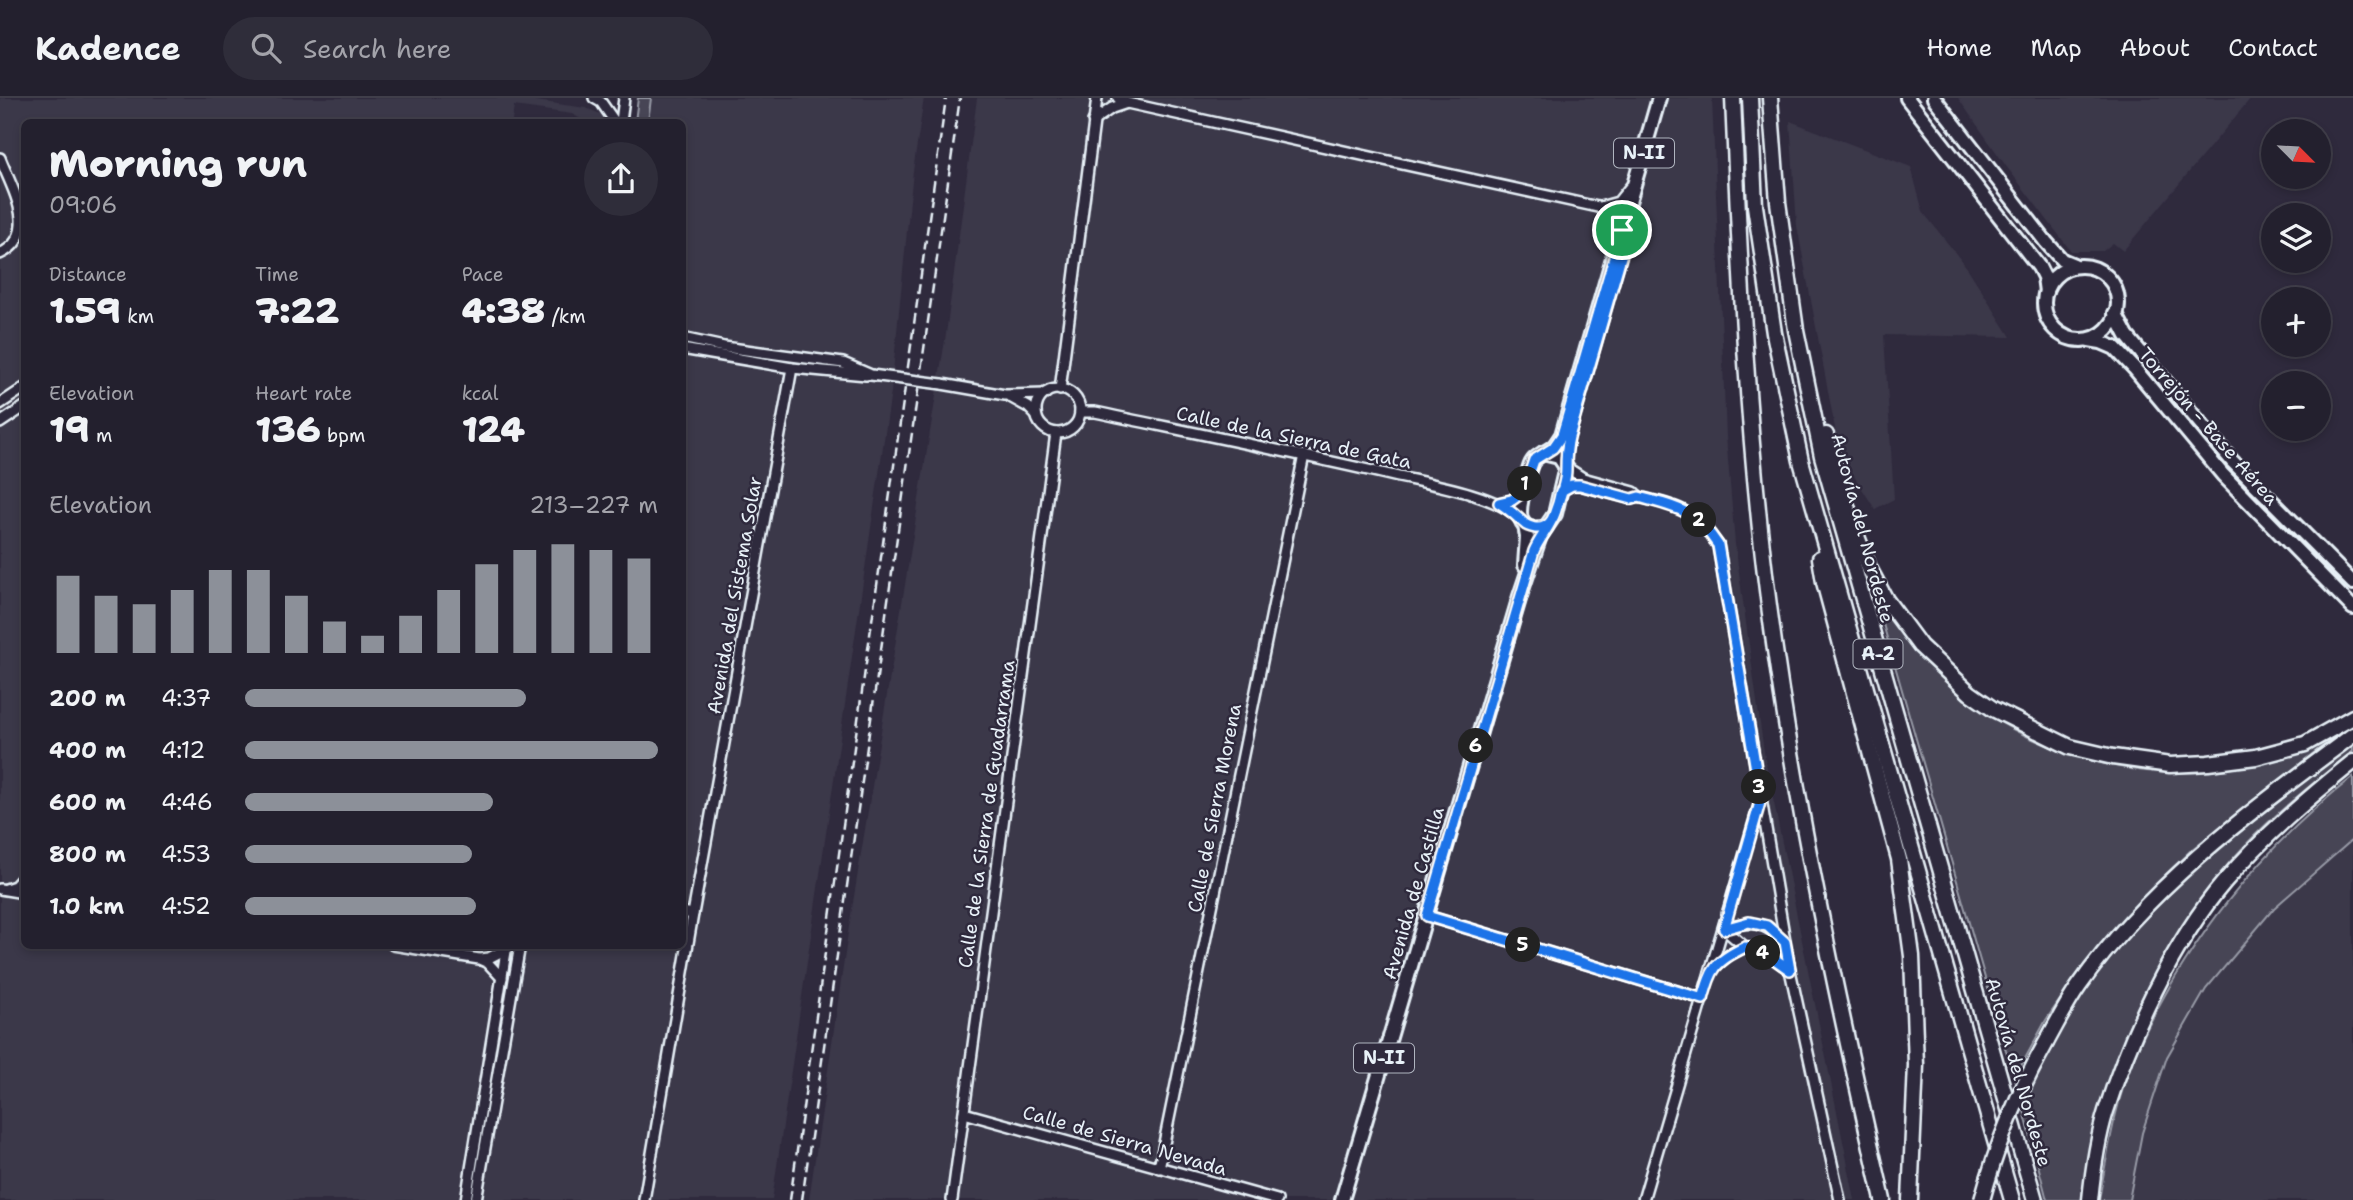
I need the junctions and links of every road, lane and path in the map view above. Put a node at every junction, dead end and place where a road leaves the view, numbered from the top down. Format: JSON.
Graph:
{"nodes":[{"id":1,"x":594,"y":98,"type":"edge"},
{"id":2,"x":624,"y":98,"type":"edge"},
{"id":3,"x":1097,"y":98,"type":"edge"},
{"id":4,"x":1658,"y":98,"type":"edge"},
{"id":5,"x":1733,"y":98,"type":"edge"},
{"id":6,"x":1750,"y":98,"type":"edge"},
{"id":7,"x":1770,"y":98,"type":"edge"},
{"id":8,"x":1907,"y":98,"type":"edge"},
{"id":9,"x":1934,"y":98,"type":"edge"},
{"id":10,"x":1122,"y":101,"type":"edge"},
{"id":11,"x":613,"y":119,"type":"edge"},
{"id":12,"x":621,"y":119,"type":"edge"},
{"id":13,"x":1093,"y":121,"type":"junction"},
{"id":14,"x":0,"y":158,"type":"edge"},
{"id":15,"x":1639,"y":172,"type":"junction"},
{"id":16,"x":1598,"y":207,"type":"junction"},
{"id":17,"x":21,"y":220,"type":"edge"},
{"id":18,"x":21,"y":228,"type":"edge"},
{"id":19,"x":1622,"y":230,"type":"junction"},
{"id":20,"x":0,"y":254,"type":"edge"},
{"id":21,"x":2074,"y":265,"type":"junction"},
{"id":22,"x":2046,"y":292,"type":"junction"},
{"id":23,"x":2115,"y":313,"type":"junction"},
{"id":24,"x":1796,"y":330,"type":"junction"},
{"id":25,"x":686,"y":339,"type":"edge"},
{"id":26,"x":2089,"y":340,"type":"junction"},
{"id":27,"x":686,"y":350,"type":"edge"},
{"id":28,"x":768,"y":353,"type":"junction"},
{"id":29,"x":821,"y":359,"type":"junction"},
{"id":30,"x":792,"y":368,"type":"junction"},
{"id":31,"x":871,"y":375,"type":"junction"},
{"id":32,"x":21,"y":390,"type":"edge"},
{"id":33,"x":1060,"y":390,"type":"junction"},
{"id":34,"x":1045,"y":394,"type":"junction"},
{"id":35,"x":1005,"y":395,"type":"junction"},
{"id":36,"x":0,"y":404,"type":"edge"},
{"id":37,"x":21,"y":409,"type":"edge"},
{"id":38,"x":1080,"y":412,"type":"junction"},
{"id":39,"x":1036,"y":415,"type":"junction"},
{"id":40,"x":0,"y":423,"type":"edge"},
{"id":41,"x":1056,"y":433,"type":"junction"},
{"id":42,"x":1543,"y":453,"type":"junction"},
{"id":43,"x":1304,"y":455,"type":"junction"},
{"id":44,"x":1565,"y":465,"type":"junction"},
{"id":45,"x":1561,"y":491,"type":"junction"},
{"id":46,"x":1523,"y":492,"type":"junction"},
{"id":47,"x":1639,"y":497,"type":"junction"},
{"id":48,"x":1812,"y":502,"type":"junction"},
{"id":49,"x":1499,"y":503,"type":"junction"},
{"id":50,"x":1523,"y":522,"type":"junction"},
{"id":51,"x":1546,"y":527,"type":"junction"},
{"id":52,"x":2353,"y":583,"type":"edge"},
{"id":53,"x":1520,"y":596,"type":"junction"},
{"id":54,"x":2353,"y":608,"type":"edge"},
{"id":55,"x":2353,"y":717,"type":"edge"},
{"id":56,"x":2353,"y":735,"type":"edge"},
{"id":57,"x":2353,"y":762,"type":"edge"},
{"id":58,"x":1761,"y":799,"type":"junction"},
{"id":59,"x":21,"y":879,"type":"edge"},
{"id":60,"x":3,"y":890,"type":"edge"},
{"id":61,"x":21,"y":892,"type":"edge"},
{"id":62,"x":686,"y":913,"type":"edge"},
{"id":63,"x":693,"y":914,"type":"junction"},
{"id":64,"x":1427,"y":916,"type":"junction"},
{"id":65,"x":1724,"y":929,"type":"junction"},
{"id":66,"x":1785,"y":942,"type":"junction"},
{"id":67,"x":1745,"y":947,"type":"junction"},
{"id":68,"x":418,"y":949,"type":"edge"},
{"id":69,"x":504,"y":949,"type":"edge"},
{"id":70,"x":508,"y":949,"type":"edge"},
{"id":71,"x":519,"y":949,"type":"edge"},
{"id":72,"x":479,"y":959,"type":"junction"},
{"id":73,"x":1712,"y":969,"type":"junction"},
{"id":74,"x":1790,"y":970,"type":"junction"},
{"id":75,"x":502,"y":978,"type":"junction"},
{"id":76,"x":1703,"y":999,"type":"junction"},
{"id":77,"x":964,"y":1113,"type":"junction"},
{"id":78,"x":1159,"y":1168,"type":"junction"},
{"id":79,"x":466,"y":1200,"type":"edge"},
{"id":80,"x":476,"y":1200,"type":"edge"},
{"id":81,"x":644,"y":1200,"type":"edge"},
{"id":82,"x":952,"y":1200,"type":"edge"},
{"id":83,"x":1276,"y":1200,"type":"edge"},
{"id":84,"x":1342,"y":1200,"type":"edge"},
{"id":85,"x":1643,"y":1200,"type":"edge"},
{"id":86,"x":1840,"y":1200,"type":"edge"},
{"id":87,"x":1883,"y":1200,"type":"edge"},
{"id":88,"x":1910,"y":1200,"type":"edge"},
{"id":89,"x":1982,"y":1200,"type":"edge"},
{"id":90,"x":2012,"y":1200,"type":"edge"},
{"id":91,"x":2035,"y":1200,"type":"edge"},
{"id":92,"x":2090,"y":1200,"type":"edge"}],
"edges":[{"from":1,"to":11,"type":"street"},
{"from":2,"to":12,"type":"street"},
{"from":3,"to":13,"type":"street"},
{"from":4,"to":15,"type":"main road","number":"N-II"},
{"from":5,"to":87,"type":"highway"},
{"from":6,"to":48,"type":"highway","name":"Autovía del Nordeste","number":"A-2"},
{"from":7,"to":24,"type":"highway","name":"Autovía del Nordeste","number":"A-2"},
{"from":8,"to":22,"type":"main road"},
{"from":9,"to":21,"type":"main road"},
{"from":10,"to":13,"type":"street"},
{"from":10,"to":16,"type":"street"},
{"from":13,"to":33,"type":"street"},
{"from":14,"to":17,"type":"street"},
{"from":15,"to":16,"type":"street"},
{"from":15,"to":19,"type":"main road","number":"N-II"},
{"from":16,"to":19,"type":"street"},
{"from":18,"to":20,"type":"street"},
{"from":19,"to":42,"type":"main road","number":"N-II"},
{"from":19,"to":44,"type":"street","number":"N-II"},
{"from":21,"to":22,"type":"main road"},
{"from":21,"to":23,"type":"main road"},
{"from":22,"to":26,"type":"main road"},
{"from":23,"to":26,"type":"main road"},
{"from":23,"to":52,"type":"main road","name":"Torrejón - Base Aérea"},
{"from":24,"to":55,"type":"highway"},
{"from":24,"to":91,"type":"highway","name":"Autovía del Nordeste","number":"A-2"},
{"from":25,"to":28,"type":"street"},
{"from":26,"to":54,"type":"main road","name":"Torrejón - Base Aérea"},
{"from":27,"to":30,"type":"street"},
{"from":28,"to":29,"type":"street"},
{"from":28,"to":30,"type":"street"},
{"from":29,"to":30,"type":"street"},
{"from":29,"to":31,"type":"street"},
{"from":30,"to":31,"type":"street"},
{"from":30,"to":63,"type":"street","name":"Avenida del Sistema Solar"},
{"from":31,"to":35,"type":"street","bridge":true},
{"from":32,"to":36,"type":"street"},
{"from":33,"to":34,"type":"street"},
{"from":33,"to":38,"type":"street"},
{"from":34,"to":35,"type":"street"},
{"from":34,"to":39,"type":"street"},
{"from":35,"to":39,"type":"street"},
{"from":37,"to":40,"type":"street"},
{"from":38,"to":41,"type":"street"},
{"from":38,"to":43,"type":"street","name":"Calle de la Sierra de Gata"},
{"from":39,"to":41,"type":"street"},
{"from":41,"to":77,"type":"street","name":"Calle de la Sierra de Guadarrama"},
{"from":42,"to":44,"type":"main road"},
{"from":42,"to":46,"type":"main road","number":"N-II"},
{"from":43,"to":49,"type":"street","name":"Calle de la Sierra de Gata"},
{"from":43,"to":78,"type":"street","name":"Calle de Sierra Morena"},
{"from":44,"to":45,"type":"main road","number":"N-II"},
{"from":44,"to":47,"type":"street"},
{"from":45,"to":47,"type":"street"},
{"from":45,"to":51,"type":"main road","number":"N-II"},
{"from":46,"to":49,"type":"street"},
{"from":46,"to":50,"type":"main road","number":"N-II"},
{"from":47,"to":58,"type":"street"},
{"from":48,"to":88,"type":"highway"},
{"from":48,"to":90,"type":"highway","name":"Autovía del Nordeste","number":"A-2"},
{"from":49,"to":50,"type":"street","name":"Calle de la Sierra de Gata"},
{"from":50,"to":51,"type":"main road"},
{"from":50,"to":53,"type":"main road","name":"Avenida de Castilla","number":"N-II"},
{"from":51,"to":53,"type":"main road","name":"Avenida de Castilla","number":"N-II"},
{"from":53,"to":64,"type":"main road","name":"Avenida de Castilla","number":"N-II"},
{"from":56,"to":89,"type":"highway","bridge":true},
{"from":57,"to":92,"type":"highway"},
{"from":58,"to":65,"type":"street"},
{"from":58,"to":66,"type":"street"},
{"from":59,"to":60,"type":"street"},
{"from":60,"to":61,"type":"street"},
{"from":62,"to":63,"type":"street"},
{"from":63,"to":81,"type":"street","name":"Avenida del Sistema Solar"},
{"from":64,"to":76,"type":"street"},
{"from":64,"to":84,"type":"main road","name":"Avenida de Castilla","number":"N-II"},
{"from":65,"to":66,"type":"street"},
{"from":65,"to":67,"type":"street"},
{"from":65,"to":73,"type":"street"},
{"from":66,"to":74,"type":"street"},
{"from":67,"to":73,"type":"street"},
{"from":67,"to":74,"type":"street"},
{"from":68,"to":72,"type":"street"},
{"from":69,"to":72,"type":"street"},
{"from":70,"to":75,"type":"street"},
{"from":71,"to":80,"type":"street"},
{"from":72,"to":75,"type":"street"},
{"from":73,"to":76,"type":"street"},
{"from":74,"to":86,"type":"street"},
{"from":75,"to":79,"type":"street"},
{"from":76,"to":85,"type":"street"},
{"from":77,"to":78,"type":"street","name":"Calle de Sierra Nevada"},
{"from":77,"to":82,"type":"street","name":"Calle de la Sierra de Guadarrama"},
{"from":78,"to":83,"type":"street","name":"Calle de Sierra Nevada"}]}
